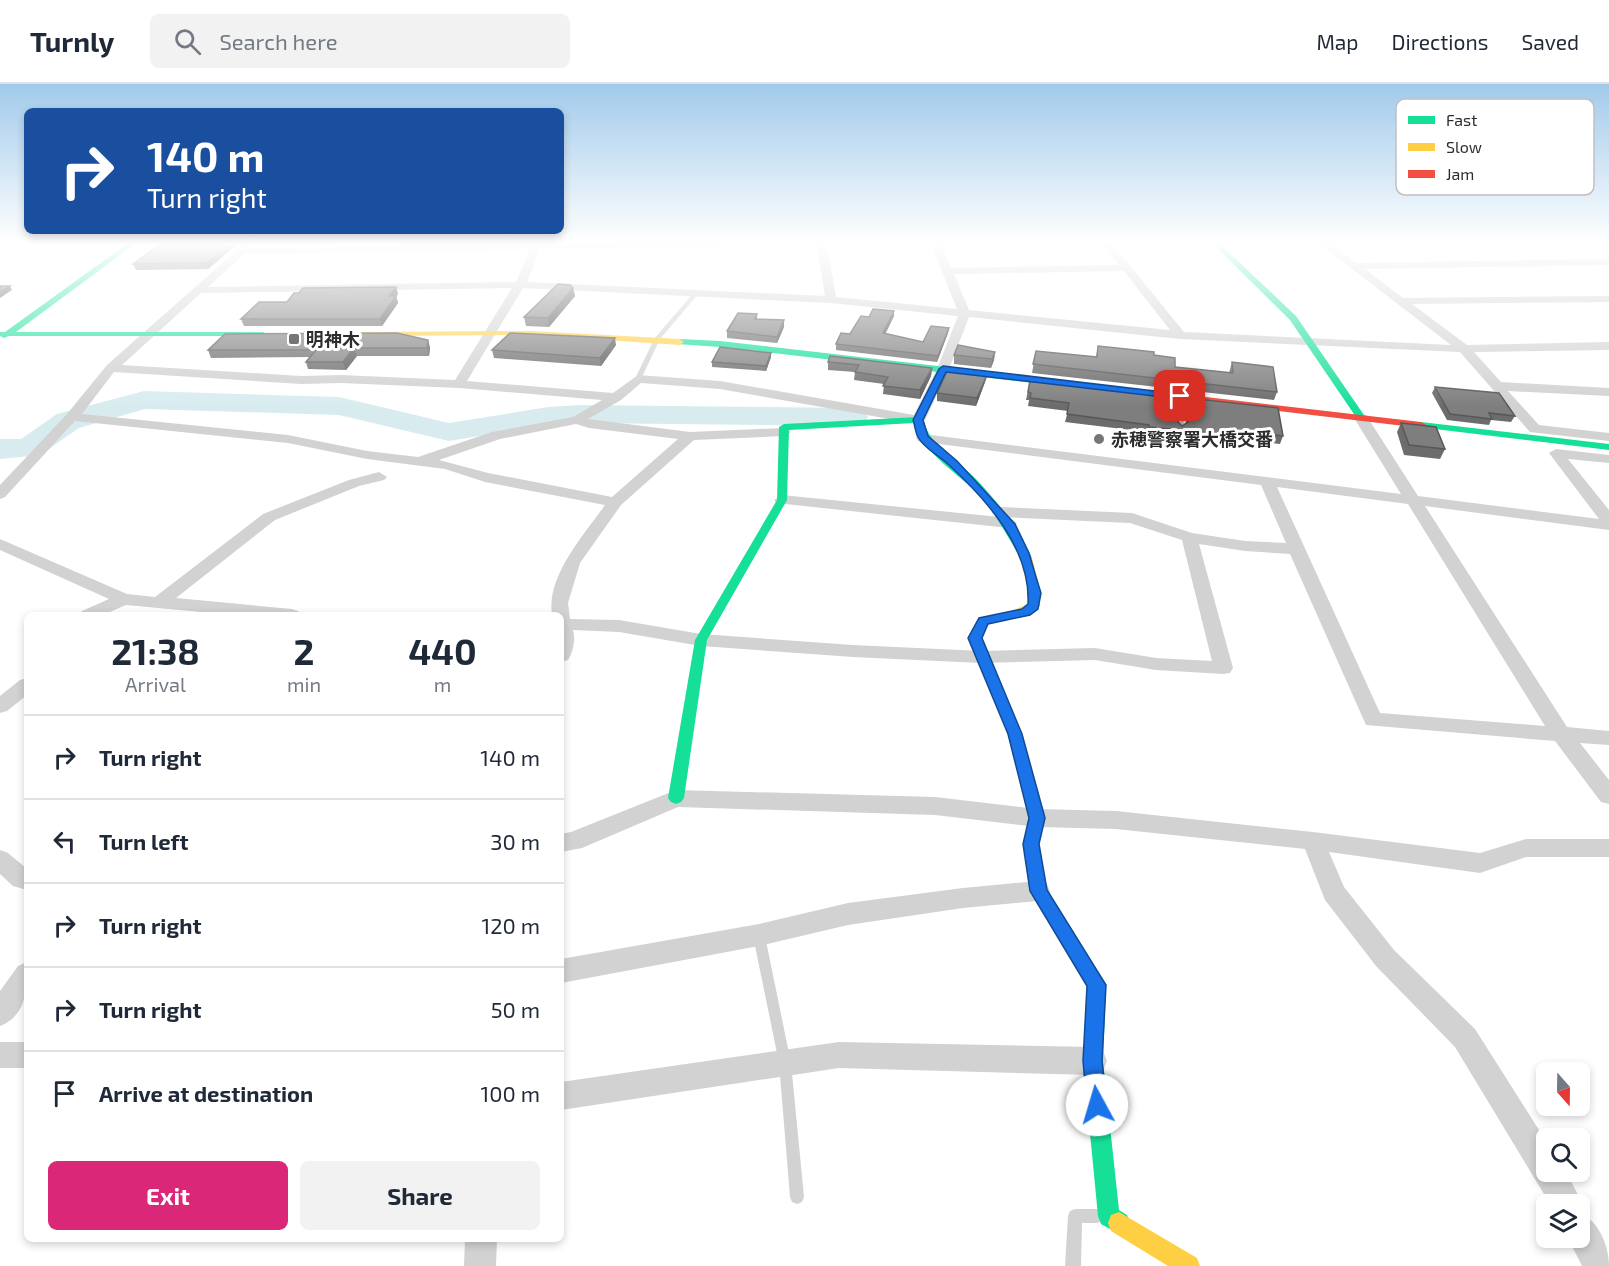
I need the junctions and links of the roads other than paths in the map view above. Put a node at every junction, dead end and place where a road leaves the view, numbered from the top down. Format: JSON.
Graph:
{"nodes":[{"id":1,"x":58,"y":296,"type":"edge"},
{"id":2,"x":191,"y":296,"type":"edge"},
{"id":3,"x":513,"y":296,"type":"edge"},
{"id":4,"x":693,"y":296,"type":"edge"},
{"id":5,"x":767,"y":296,"type":"edge"},
{"id":6,"x":830,"y":296,"type":"edge"},
{"id":7,"x":958,"y":296,"type":"edge"},
{"id":8,"x":1149,"y":296,"type":"edge"},
{"id":9,"x":1270,"y":296,"type":"edge"},
{"id":10,"x":1395,"y":296,"type":"edge"},
{"id":11,"x":1609,"y":299,"type":"edge"},
{"id":12,"x":831,"y":300,"type":"junction"},
{"id":13,"x":1402,"y":301,"type":"junction"},
{"id":14,"x":965,"y":314,"type":"junction"},
{"id":15,"x":490,"y":333,"type":"junction"},
{"id":16,"x":148,"y":334,"type":"junction"},
{"id":17,"x":276,"y":334,"type":"edge"},
{"id":18,"x":346,"y":334,"type":"edge"},
{"id":19,"x":1180,"y":335,"type":"junction"},
{"id":20,"x":2,"y":336,"type":"edge"},
{"id":21,"x":657,"y":339,"type":"junction"},
{"id":22,"x":1311,"y":342,"type":"junction"},
{"id":23,"x":1609,"y":346,"type":"edge"},
{"id":24,"x":1464,"y":349,"type":"junction"},
{"id":25,"x":111,"y":368,"type":"junction"},
{"id":26,"x":943,"y":369,"type":"junction"},
{"id":27,"x":638,"y":379,"type":"junction"},
{"id":28,"x":459,"y":384,"type":"junction"},
{"id":29,"x":1497,"y":386,"type":"junction"},
{"id":30,"x":1609,"y":392,"type":"edge"},
{"id":31,"x":1180,"y":396,"type":"junction"},
{"id":32,"x":616,"y":397,"type":"junction"},
{"id":33,"x":72,"y":417,"type":"junction"},
{"id":34,"x":1361,"y":418,"type":"junction"},
{"id":35,"x":577,"y":420,"type":"junction"},
{"id":36,"x":918,"y":420,"type":"junction"},
{"id":37,"x":1181,"y":430,"type":"edge"},
{"id":38,"x":784,"y":432,"type":"junction"},
{"id":39,"x":690,"y":436,"type":"junction"},
{"id":40,"x":1609,"y":437,"type":"edge"},
{"id":41,"x":923,"y":438,"type":"junction"},
{"id":42,"x":1609,"y":447,"type":"edge"},
{"id":43,"x":1609,"y":459,"type":"edge"},
{"id":44,"x":421,"y":461,"type":"junction"},
{"id":45,"x":379,"y":477,"type":"dead end"},
{"id":46,"x":1267,"y":482,"type":"junction"},
{"id":47,"x":0,"y":494,"type":"edge"},
{"id":48,"x":782,"y":500,"type":"junction"},
{"id":49,"x":615,"y":501,"type":"junction"},
{"id":50,"x":1413,"y":501,"type":"junction"},
{"id":51,"x":1005,"y":518,"type":"junction"},
{"id":52,"x":1609,"y":521,"type":"edge"},
{"id":53,"x":1609,"y":525,"type":"edge"},
{"id":54,"x":1189,"y":537,"type":"junction"},
{"id":55,"x":0,"y":544,"type":"edge"},
{"id":56,"x":1298,"y":549,"type":"junction"},
{"id":57,"x":124,"y":599,"type":"junction"},
{"id":58,"x":161,"y":601,"type":"junction"},
{"id":59,"x":95,"y":612,"type":"edge"},
{"id":60,"x":264,"y":612,"type":"edge"},
{"id":61,"x":560,"y":612,"type":"edge"},
{"id":62,"x":564,"y":620,"type":"edge"},
{"id":63,"x":701,"y":640,"type":"junction"},
{"id":64,"x":981,"y":657,"type":"junction"},
{"id":65,"x":24,"y":687,"type":"edge"},
{"id":66,"x":0,"y":706,"type":"edge"},
{"id":67,"x":1561,"y":734,"type":"junction"},
{"id":68,"x":1609,"y":738,"type":"edge"},
{"id":69,"x":1609,"y":796,"type":"edge"},
{"id":70,"x":676,"y":798,"type":"junction"},
{"id":71,"x":1037,"y":818,"type":"junction"},
{"id":72,"x":1313,"y":841,"type":"junction"},
{"id":73,"x":564,"y":843,"type":"edge"},
{"id":74,"x":1609,"y":848,"type":"edge"},
{"id":75,"x":0,"y":860,"type":"edge"},
{"id":76,"x":24,"y":879,"type":"edge"},
{"id":77,"x":1038,"y":891,"type":"junction"},
{"id":78,"x":759,"y":935,"type":"junction"},
{"id":79,"x":564,"y":970,"type":"edge"},
{"id":80,"x":24,"y":978,"type":"edge"},
{"id":81,"x":0,"y":1012,"type":"edge"},
{"id":82,"x":24,"y":1054,"type":"edge"},
{"id":83,"x":0,"y":1055,"type":"edge"},
{"id":84,"x":1093,"y":1061,"type":"junction"},
{"id":85,"x":784,"y":1063,"type":"junction"},
{"id":86,"x":564,"y":1096,"type":"edge"},
{"id":87,"x":1536,"y":1151,"type":"edge"},
{"id":88,"x":797,"y":1197,"type":"dead end"},
{"id":89,"x":1109,"y":1216,"type":"junction"},
{"id":90,"x":481,"y":1242,"type":"edge"},
{"id":91,"x":1590,"y":1248,"type":"edge"},
{"id":92,"x":480,"y":1266,"type":"edge"},
{"id":93,"x":1073,"y":1266,"type":"edge"},
{"id":94,"x":1189,"y":1266,"type":"edge"},
{"id":95,"x":1599,"y":1266,"type":"edge"}],
"edges":[{"from":1,"to":20,"type":"street"},
{"from":2,"to":16,"type":"street"},
{"from":3,"to":15,"type":"street"},
{"from":4,"to":21,"type":"lane"},
{"from":5,"to":12,"type":"street"},
{"from":6,"to":12,"type":"street"},
{"from":7,"to":14,"type":"street"},
{"from":8,"to":19,"type":"street"},
{"from":9,"to":22,"type":"street"},
{"from":10,"to":13,"type":"street"},
{"from":11,"to":13,"type":"street"},
{"from":12,"to":14,"type":"street"},
{"from":13,"to":24,"type":"street"},
{"from":14,"to":19,"type":"street"},
{"from":14,"to":26,"type":"street"},
{"from":15,"to":18,"type":"street"},
{"from":15,"to":21,"type":"street"},
{"from":15,"to":28,"type":"street"},
{"from":16,"to":17,"type":"street"},
{"from":16,"to":20,"type":"street"},
{"from":16,"to":25,"type":"street"},
{"from":19,"to":22,"type":"street"},
{"from":21,"to":26,"type":"street"},
{"from":21,"to":27,"type":"lane"},
{"from":22,"to":24,"type":"street"},
{"from":22,"to":34,"type":"street"},
{"from":23,"to":24,"type":"street"},
{"from":24,"to":29,"type":"street"},
{"from":25,"to":28,"type":"street"},
{"from":25,"to":33,"type":"street"},
{"from":26,"to":31,"type":"street"},
{"from":26,"to":36,"type":"street"},
{"from":27,"to":32,"type":"street"},
{"from":27,"to":36,"type":"street"},
{"from":28,"to":32,"type":"street"},
{"from":29,"to":30,"type":"street"},
{"from":29,"to":40,"type":"street"},
{"from":31,"to":34,"type":"street"},
{"from":31,"to":37,"type":"lane"},
{"from":32,"to":35,"type":"street"},
{"from":33,"to":44,"type":"street"},
{"from":33,"to":47,"type":"street"},
{"from":34,"to":42,"type":"street"},
{"from":34,"to":50,"type":"street"},
{"from":35,"to":39,"type":"street"},
{"from":35,"to":44,"type":"street"},
{"from":36,"to":38,"type":"street"},
{"from":36,"to":41,"type":"street"},
{"from":38,"to":39,"type":"street"},
{"from":38,"to":48,"type":"street"},
{"from":39,"to":49,"type":"street"},
{"from":41,"to":46,"type":"street"},
{"from":41,"to":51,"type":"street"},
{"from":43,"to":52,"type":"street"},
{"from":44,"to":49,"type":"street"},
{"from":45,"to":58,"type":"street"},
{"from":46,"to":50,"type":"street"},
{"from":46,"to":56,"type":"street"},
{"from":48,"to":51,"type":"street"},
{"from":48,"to":63,"type":"street"},
{"from":49,"to":61,"type":"street"},
{"from":50,"to":53,"type":"street"},
{"from":50,"to":67,"type":"street"},
{"from":51,"to":54,"type":"street"},
{"from":51,"to":64,"type":"street"},
{"from":54,"to":56,"type":"street"},
{"from":54,"to":64,"type":"street"},
{"from":55,"to":57,"type":"street"},
{"from":56,"to":67,"type":"street"},
{"from":57,"to":58,"type":"street"},
{"from":57,"to":59,"type":"street"},
{"from":58,"to":60,"type":"street"},
{"from":62,"to":63,"type":"street"},
{"from":63,"to":64,"type":"street"},
{"from":63,"to":70,"type":"street"},
{"from":64,"to":71,"type":"street"},
{"from":65,"to":66,"type":"street"},
{"from":67,"to":68,"type":"street"},
{"from":67,"to":69,"type":"street"},
{"from":70,"to":71,"type":"street"},
{"from":70,"to":73,"type":"street"},
{"from":71,"to":72,"type":"street"},
{"from":71,"to":77,"type":"street"},
{"from":72,"to":74,"type":"street"},
{"from":72,"to":87,"type":"street"},
{"from":75,"to":76,"type":"street"},
{"from":77,"to":78,"type":"street"},
{"from":77,"to":84,"type":"street"},
{"from":78,"to":79,"type":"street"},
{"from":78,"to":85,"type":"lane"},
{"from":80,"to":81,"type":"street"},
{"from":82,"to":83,"type":"street"},
{"from":84,"to":85,"type":"street"},
{"from":84,"to":89,"type":"street"},
{"from":85,"to":86,"type":"street"},
{"from":85,"to":88,"type":"lane"},
{"from":89,"to":93,"type":"lane"},
{"from":89,"to":94,"type":"street"},
{"from":90,"to":92,"type":"street"},
{"from":91,"to":95,"type":"street"}]}
